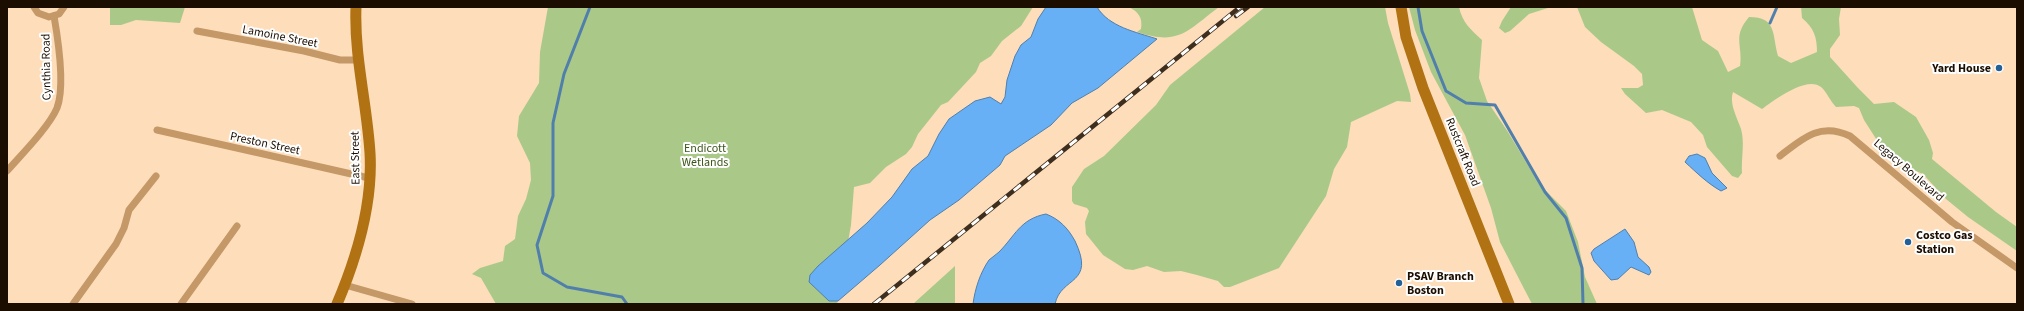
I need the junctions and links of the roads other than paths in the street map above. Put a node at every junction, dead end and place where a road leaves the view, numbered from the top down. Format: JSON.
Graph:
{"nodes":[{"id":1,"x":34,"y":7,"type":"edge"},
{"id":2,"x":64,"y":7,"type":"edge"},
{"id":3,"x":356,"y":7,"type":"edge"},
{"id":4,"x":1401,"y":7,"type":"edge"},
{"id":5,"x":54,"y":16,"type":"junction"},
{"id":6,"x":197,"y":31,"type":"dead end"},
{"id":7,"x":359,"y":60,"type":"junction"},
{"id":8,"x":156,"y":130,"type":"dead end"},
{"id":9,"x":1780,"y":156,"type":"dead end"},
{"id":10,"x":7,"y":171,"type":"edge"},
{"id":11,"x":156,"y":176,"type":"dead end"},
{"id":12,"x":369,"y":178,"type":"junction"},
{"id":13,"x":237,"y":226,"type":"dead end"},
{"id":14,"x":2017,"y":268,"type":"edge"},
{"id":15,"x":345,"y":285,"type":"junction"},
{"id":16,"x":73,"y":304,"type":"edge"},
{"id":17,"x":181,"y":304,"type":"edge"},
{"id":18,"x":337,"y":304,"type":"edge"},
{"id":19,"x":412,"y":304,"type":"edge"},
{"id":20,"x":1509,"y":304,"type":"edge"}],
"edges":[{"from":1,"to":5,"type":"street","name":"Cynthia Road"},
{"from":2,"to":5,"type":"street","name":"Cynthia Road"},
{"from":3,"to":7,"type":"main road","name":"East Street"},
{"from":4,"to":20,"type":"main road","name":"Rustcraft Road"},
{"from":5,"to":10,"type":"street","name":"Cynthia Road"},
{"from":6,"to":7,"type":"street","name":"Lamoine Street"},
{"from":7,"to":12,"type":"main road","name":"East Street"},
{"from":8,"to":12,"type":"street","name":"Preston Street"},
{"from":9,"to":14,"type":"street","name":"Legacy Boulevard"},
{"from":11,"to":16,"type":"street"},
{"from":12,"to":15,"type":"main road","name":"East Street"},
{"from":13,"to":17,"type":"street"},
{"from":15,"to":18,"type":"main road","name":"East Street"},
{"from":15,"to":19,"type":"street"}]}
